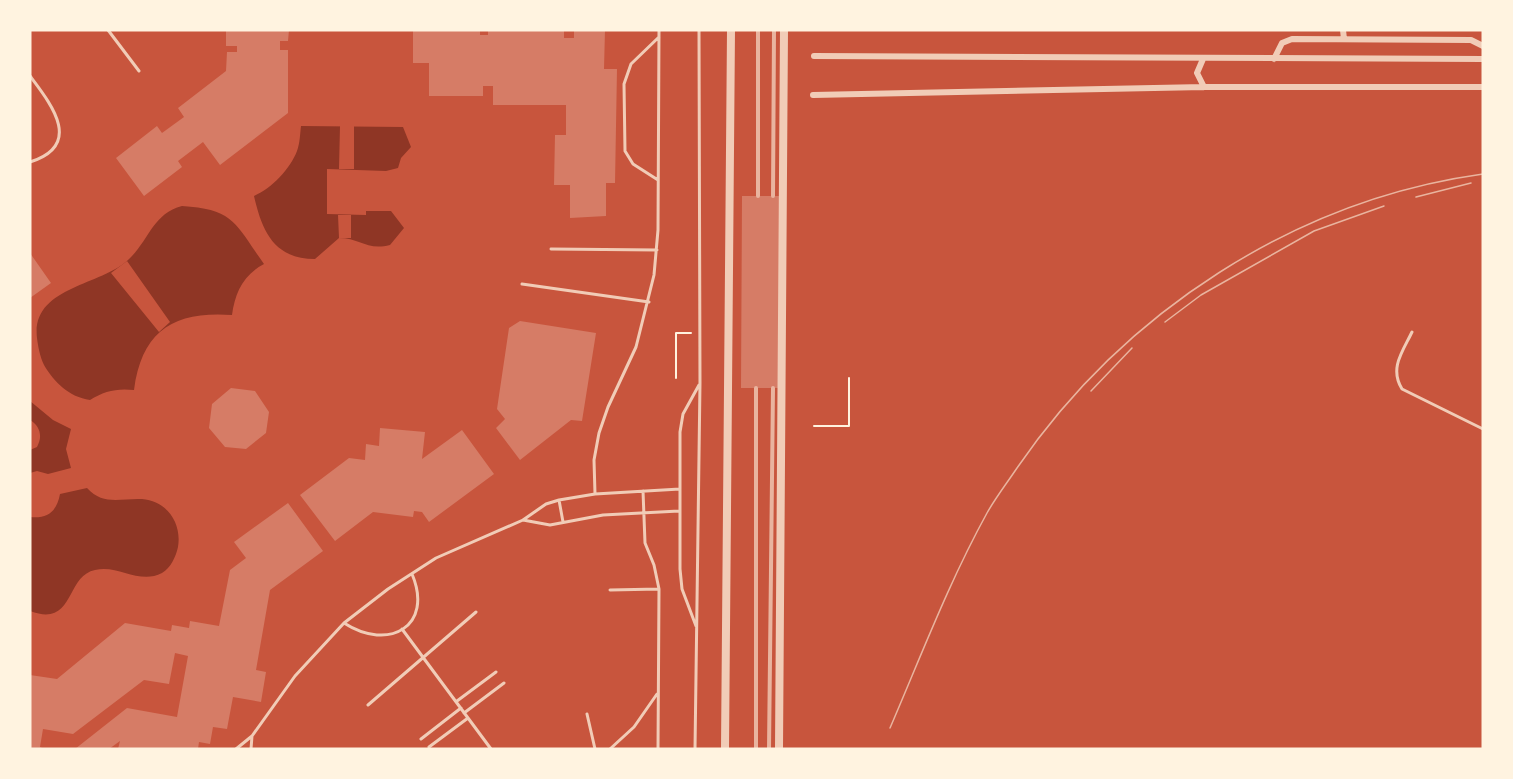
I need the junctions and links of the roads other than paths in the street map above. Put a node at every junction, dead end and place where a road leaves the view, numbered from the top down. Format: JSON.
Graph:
{"nodes":[{"id":1,"x":108,"y":30,"type":"edge"},
{"id":2,"x":659,"y":30,"type":"edge"},
{"id":3,"x":699,"y":30,"type":"edge"},
{"id":4,"x":730,"y":30,"type":"edge"},
{"id":5,"x":784,"y":30,"type":"edge"},
{"id":6,"x":1321,"y":30,"type":"edge"},
{"id":7,"x":1343,"y":30,"type":"edge"},
{"id":8,"x":659,"y":37,"type":"junction"},
{"id":9,"x":1321,"y":39,"type":"junction"},
{"id":10,"x":1344,"y":39,"type":"junction"},
{"id":11,"x":1483,"y":46,"type":"edge"},
{"id":12,"x":814,"y":56,"type":"dead end"},
{"id":13,"x":1203,"y":59,"type":"junction"},
{"id":14,"x":1274,"y":59,"type":"junction"},
{"id":15,"x":1483,"y":59,"type":"edge"},
{"id":16,"x":139,"y":71,"type":"dead end"},
{"id":17,"x":30,"y":76,"type":"edge"},
{"id":18,"x":1204,"y":87,"type":"junction"},
{"id":19,"x":1483,"y":87,"type":"edge"},
{"id":20,"x":813,"y":95,"type":"dead end"},
{"id":21,"x":30,"y":162,"type":"edge"},
{"id":22,"x":658,"y":180,"type":"junction"},
{"id":23,"x":551,"y":249,"type":"dead end"},
{"id":24,"x":657,"y":250,"type":"junction"},
{"id":25,"x":522,"y":284,"type":"dead end"},
{"id":26,"x":649,"y":302,"type":"junction"},
{"id":27,"x":1412,"y":332,"type":"dead end"},
{"id":28,"x":700,"y":383,"type":"junction"},
{"id":29,"x":1483,"y":429,"type":"edge"},
{"id":30,"x":680,"y":489,"type":"junction"},
{"id":31,"x":643,"y":491,"type":"junction"},
{"id":32,"x":595,"y":494,"type":"junction"},
{"id":33,"x":559,"y":500,"type":"junction"},
{"id":34,"x":680,"y":511,"type":"junction"},
{"id":35,"x":643,"y":513,"type":"junction"},
{"id":36,"x":523,"y":520,"type":"junction"},
{"id":37,"x":563,"y":522,"type":"junction"},
{"id":38,"x":412,"y":574,"type":"junction"},
{"id":39,"x":659,"y":589,"type":"junction"},
{"id":40,"x":610,"y":590,"type":"dead end"},
{"id":41,"x":476,"y":612,"type":"dead end"},
{"id":42,"x":344,"y":623,"type":"junction"},
{"id":43,"x":696,"y":627,"type":"junction"},
{"id":44,"x":402,"y":629,"type":"junction"},
{"id":45,"x":423,"y":657,"type":"junction"},
{"id":46,"x":496,"y":672,"type":"dead end"},
{"id":47,"x":504,"y":683,"type":"dead end"},
{"id":48,"x":658,"y":693,"type":"junction"},
{"id":49,"x":456,"y":702,"type":"junction"},
{"id":50,"x":368,"y":705,"type":"dead end"},
{"id":51,"x":461,"y":708,"type":"junction"},
{"id":52,"x":464,"y":713,"type":"junction"},
{"id":53,"x":587,"y":714,"type":"dead end"},
{"id":54,"x":468,"y":718,"type":"junction"},
{"id":55,"x":252,"y":736,"type":"junction"},
{"id":56,"x":421,"y":739,"type":"dead end"},
{"id":57,"x":429,"y":747,"type":"dead end"},
{"id":58,"x":236,"y":749,"type":"edge"},
{"id":59,"x":251,"y":749,"type":"edge"},
{"id":60,"x":491,"y":749,"type":"edge"},
{"id":61,"x":595,"y":749,"type":"edge"},
{"id":62,"x":610,"y":749,"type":"edge"},
{"id":63,"x":658,"y":749,"type":"edge"},
{"id":64,"x":695,"y":749,"type":"edge"},
{"id":65,"x":725,"y":749,"type":"edge"},
{"id":66,"x":779,"y":749,"type":"edge"}],
"edges":[{"from":1,"to":16,"type":"lane"},
{"from":2,"to":8,"type":"lane"},
{"from":3,"to":28,"type":"lane"},
{"from":4,"to":65,"type":"street"},
{"from":5,"to":66,"type":"street"},
{"from":6,"to":9,"type":"street"},
{"from":7,"to":10,"type":"street"},
{"from":8,"to":22,"type":"lane"},
{"from":8,"to":22,"type":"lane"},
{"from":9,"to":10,"type":"street"},
{"from":9,"to":14,"type":"street"},
{"from":10,"to":11,"type":"street"},
{"from":12,"to":13,"type":"street"},
{"from":13,"to":14,"type":"street"},
{"from":13,"to":18,"type":"street"},
{"from":14,"to":15,"type":"street"},
{"from":17,"to":21,"type":"lane"},
{"from":18,"to":19,"type":"street"},
{"from":18,"to":20,"type":"street"},
{"from":22,"to":24,"type":"lane"},
{"from":23,"to":24,"type":"lane"},
{"from":24,"to":26,"type":"lane"},
{"from":25,"to":26,"type":"lane"},
{"from":26,"to":32,"type":"lane"},
{"from":27,"to":29,"type":"lane"},
{"from":28,"to":30,"type":"lane"},
{"from":28,"to":43,"type":"lane"},
{"from":30,"to":31,"type":"lane"},
{"from":30,"to":34,"type":"lane"},
{"from":31,"to":32,"type":"lane"},
{"from":31,"to":35,"type":"lane"},
{"from":32,"to":33,"type":"lane"},
{"from":33,"to":36,"type":"lane"},
{"from":33,"to":37,"type":"lane"},
{"from":34,"to":35,"type":"lane"},
{"from":34,"to":43,"type":"lane"},
{"from":35,"to":37,"type":"lane"},
{"from":35,"to":39,"type":"lane"},
{"from":36,"to":37,"type":"lane"},
{"from":36,"to":38,"type":"lane"},
{"from":38,"to":42,"type":"lane"},
{"from":38,"to":44,"type":"lane"},
{"from":39,"to":40,"type":"lane"},
{"from":39,"to":48,"type":"lane"},
{"from":41,"to":45,"type":"lane"},
{"from":42,"to":44,"type":"lane"},
{"from":42,"to":55,"type":"lane"},
{"from":43,"to":64,"type":"lane"},
{"from":44,"to":45,"type":"lane"},
{"from":45,"to":49,"type":"lane"},
{"from":45,"to":50,"type":"lane"},
{"from":46,"to":49,"type":"lane"},
{"from":47,"to":52,"type":"lane"},
{"from":48,"to":62,"type":"lane"},
{"from":48,"to":63,"type":"lane"},
{"from":49,"to":51,"type":"lane"},
{"from":51,"to":52,"type":"lane"},
{"from":51,"to":56,"type":"lane"},
{"from":52,"to":54,"type":"lane"},
{"from":53,"to":61,"type":"lane"},
{"from":54,"to":57,"type":"lane"},
{"from":54,"to":60,"type":"lane"},
{"from":55,"to":58,"type":"lane"},
{"from":55,"to":59,"type":"lane"}]}
